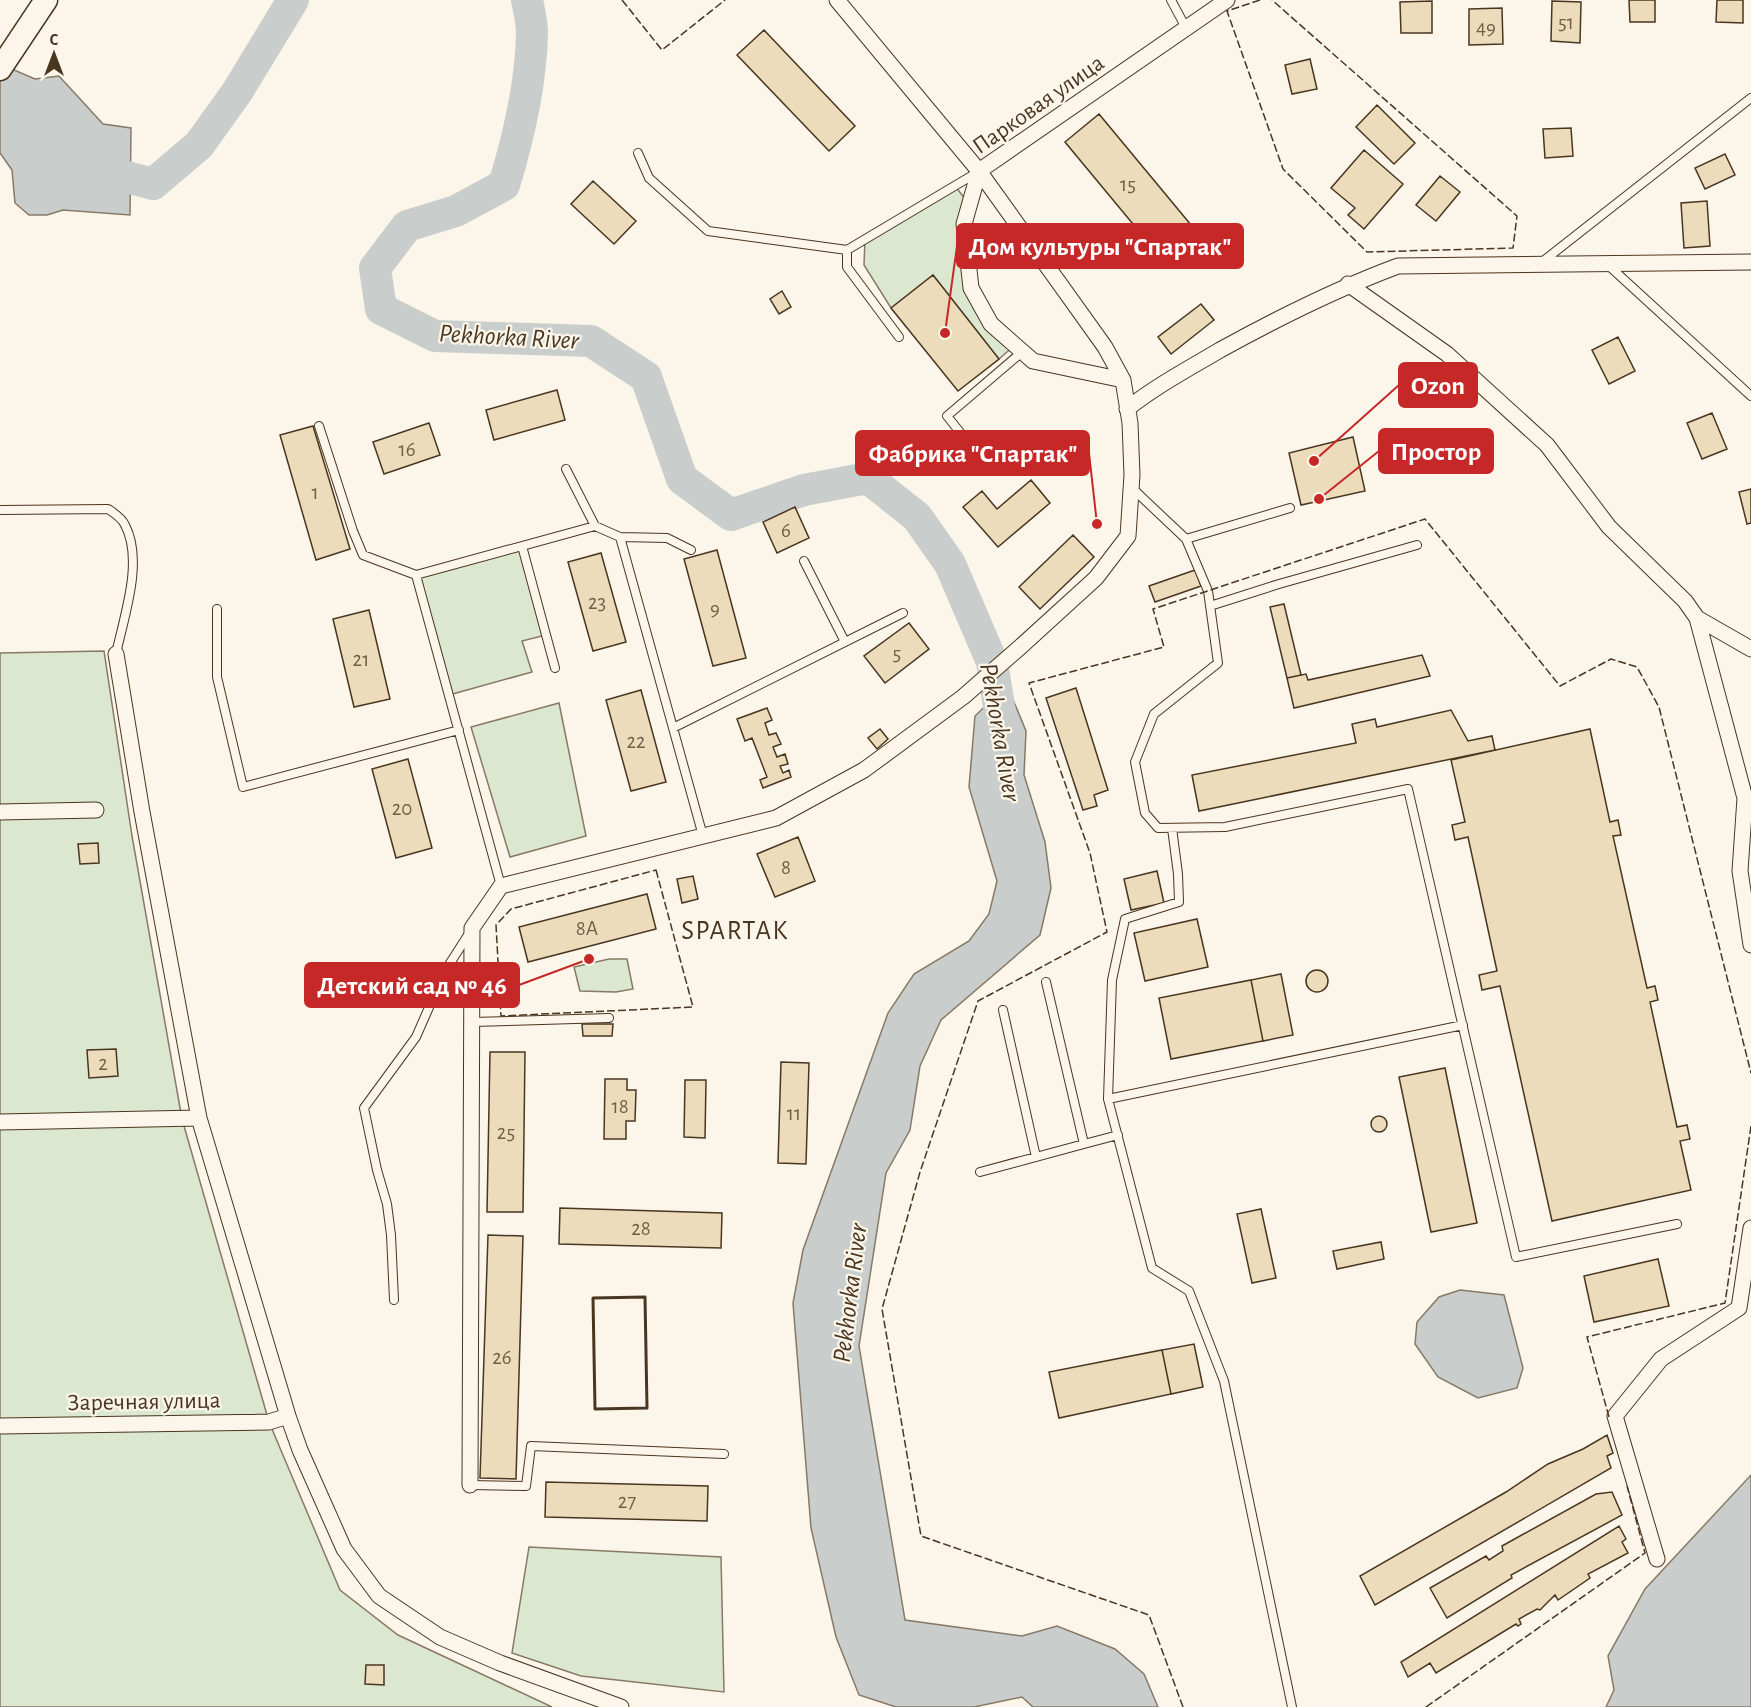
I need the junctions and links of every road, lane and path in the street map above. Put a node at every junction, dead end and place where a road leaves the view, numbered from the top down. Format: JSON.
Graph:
{"nodes":[{"id":1,"x":46,"y":0,"type":"edge"},
{"id":2,"x":837,"y":0,"type":"edge"},
{"id":3,"x":1171,"y":0,"type":"edge"},
{"id":4,"x":1227,"y":0,"type":"edge"},
{"id":5,"x":1186,"y":28,"type":"junction"},
{"id":6,"x":0,"y":69,"type":"edge"},
{"id":7,"x":1751,"y":98,"type":"edge"},
{"id":8,"x":638,"y":153,"type":"dead end"},
{"id":9,"x":979,"y":171,"type":"junction"},
{"id":10,"x":847,"y":250,"type":"junction"},
{"id":11,"x":1751,"y":262,"type":"edge"},
{"id":12,"x":1539,"y":264,"type":"junction"},
{"id":13,"x":1607,"y":264,"type":"junction"},
{"id":14,"x":1348,"y":284,"type":"junction"},
{"id":15,"x":899,"y":337,"type":"dead end"},
{"id":16,"x":1022,"y":352,"type":"junction"},
{"id":17,"x":1123,"y":380,"type":"junction"},
{"id":18,"x":1751,"y":396,"type":"edge"},
{"id":19,"x":1127,"y":409,"type":"junction"},
{"id":20,"x":319,"y":426,"type":"dead end"},
{"id":21,"x":975,"y":451,"type":"dead end"},
{"id":22,"x":566,"y":469,"type":"dead end"},
{"id":23,"x":1131,"y":487,"type":"junction"},
{"id":24,"x":1290,"y":508,"type":"dead end"},
{"id":25,"x":0,"y":510,"type":"edge"},
{"id":26,"x":595,"y":526,"type":"junction"},
{"id":27,"x":620,"y":537,"type":"junction"},
{"id":28,"x":1186,"y":539,"type":"junction"},
{"id":29,"x":1418,"y":545,"type":"dead end"},
{"id":30,"x":522,"y":546,"type":"junction"},
{"id":31,"x":691,"y":550,"type":"dead end"},
{"id":32,"x":804,"y":561,"type":"dead end"},
{"id":33,"x":416,"y":575,"type":"junction"},
{"id":34,"x":1210,"y":606,"type":"junction"},
{"id":35,"x":217,"y":609,"type":"dead end"},
{"id":36,"x":903,"y":613,"type":"dead end"},
{"id":37,"x":1697,"y":618,"type":"junction"},
{"id":38,"x":845,"y":642,"type":"junction"},
{"id":39,"x":1751,"y":649,"type":"edge"},
{"id":40,"x":116,"y":654,"type":"joint"},
{"id":41,"x":555,"y":668,"type":"dead end"},
{"id":42,"x":673,"y":728,"type":"junction"},
{"id":43,"x":459,"y":730,"type":"junction"},
{"id":44,"x":1748,"y":804,"type":"edge"},
{"id":45,"x":96,"y":810,"type":"dead end"},
{"id":46,"x":0,"y":812,"type":"edge"},
{"id":47,"x":1172,"y":828,"type":"junction"},
{"id":48,"x":703,"y":836,"type":"junction"},
{"id":49,"x":501,"y":886,"type":"junction"},
{"id":50,"x":472,"y":928,"type":"junction"},
{"id":51,"x":1751,"y":945,"type":"edge"},
{"id":52,"x":1046,"y":982,"type":"dead end"},
{"id":53,"x":1003,"y":1010,"type":"dead end"},
{"id":54,"x":609,"y":1018,"type":"dead end"},
{"id":55,"x":472,"y":1022,"type":"junction"},
{"id":56,"x":1463,"y":1025,"type":"junction"},
{"id":57,"x":1108,"y":1099,"type":"junction"},
{"id":58,"x":199,"y":1118,"type":"junction"},
{"id":59,"x":0,"y":1122,"type":"edge"},
{"id":60,"x":1118,"y":1135,"type":"junction"},
{"id":61,"x":1083,"y":1144,"type":"junction"},
{"id":62,"x":1036,"y":1157,"type":"junction"},
{"id":63,"x":980,"y":1172,"type":"dead end"},
{"id":64,"x":1677,"y":1224,"type":"dead end"},
{"id":65,"x":1751,"y":1228,"type":"edge"},
{"id":66,"x":394,"y":1300,"type":"dead end"},
{"id":67,"x":288,"y":1416,"type":"junction"},
{"id":68,"x":0,"y":1426,"type":"edge"},
{"id":69,"x":724,"y":1454,"type":"dead end"},
{"id":70,"x":470,"y":1485,"type":"joint"},
{"id":71,"x":1657,"y":1559,"type":"dead end"},
{"id":72,"x":621,"y":1707,"type":"edge"},
{"id":73,"x":1292,"y":1707,"type":"edge"}],
"edges":[{"from":1,"to":6,"type":"main road"},
{"from":2,"to":9,"type":"street"},
{"from":3,"to":5,"type":"lane"},
{"from":4,"to":5,"type":"street","name":"Парковая улица"},
{"from":5,"to":9,"type":"street","name":"Парковая улица"},
{"from":7,"to":12,"type":"lane"},
{"from":8,"to":10,"type":"lane"},
{"from":9,"to":10,"type":"lane"},
{"from":9,"to":16,"type":"street","name":"Парковая улица"},
{"from":9,"to":17,"type":"street"},
{"from":10,"to":15,"type":"lane"},
{"from":11,"to":13,"type":"street"},
{"from":12,"to":13,"type":"street"},
{"from":12,"to":14,"type":"street"},
{"from":13,"to":18,"type":"lane"},
{"from":14,"to":19,"type":"street"},
{"from":14,"to":37,"type":"street"},
{"from":16,"to":17,"type":"street","name":"Парковая улица"},
{"from":16,"to":21,"type":"lane"},
{"from":17,"to":19,"type":"street"},
{"from":19,"to":23,"type":"street"},
{"from":20,"to":33,"type":"lane"},
{"from":22,"to":26,"type":"lane"},
{"from":23,"to":28,"type":"lane"},
{"from":23,"to":48,"type":"street"},
{"from":24,"to":28,"type":"lane"},
{"from":25,"to":40,"type":"lane"},
{"from":26,"to":27,"type":"lane"},
{"from":26,"to":30,"type":"lane"},
{"from":27,"to":31,"type":"lane"},
{"from":27,"to":42,"type":"lane"},
{"from":28,"to":34,"type":"lane"},
{"from":29,"to":34,"type":"lane"},
{"from":30,"to":33,"type":"lane"},
{"from":30,"to":41,"type":"lane"},
{"from":32,"to":38,"type":"lane"},
{"from":33,"to":43,"type":"lane"},
{"from":34,"to":47,"type":"lane"},
{"from":35,"to":43,"type":"lane"},
{"from":36,"to":38,"type":"lane"},
{"from":37,"to":39,"type":"street"},
{"from":37,"to":44,"type":"street"},
{"from":38,"to":42,"type":"lane"},
{"from":40,"to":58,"type":"street"},
{"from":42,"to":48,"type":"lane"},
{"from":43,"to":49,"type":"lane"},
{"from":44,"to":51,"type":"street"},
{"from":45,"to":46,"type":"street"},
{"from":47,"to":56,"type":"lane"},
{"from":47,"to":57,"type":"lane"},
{"from":48,"to":49,"type":"street"},
{"from":49,"to":50,"type":"street"},
{"from":50,"to":55,"type":"street"},
{"from":50,"to":66,"type":"lane"},
{"from":52,"to":61,"type":"lane"},
{"from":53,"to":62,"type":"lane"},
{"from":54,"to":55,"type":"lane"},
{"from":55,"to":70,"type":"street"},
{"from":56,"to":57,"type":"lane"},
{"from":56,"to":64,"type":"lane"},
{"from":57,"to":60,"type":"lane"},
{"from":58,"to":59,"type":"street"},
{"from":58,"to":67,"type":"street"},
{"from":60,"to":61,"type":"lane"},
{"from":60,"to":73,"type":"lane"},
{"from":61,"to":62,"type":"lane"},
{"from":62,"to":63,"type":"lane"},
{"from":65,"to":71,"type":"street"},
{"from":67,"to":68,"type":"street","name":"Заречная улица"},
{"from":67,"to":72,"type":"street"},
{"from":69,"to":70,"type":"lane"}]}
